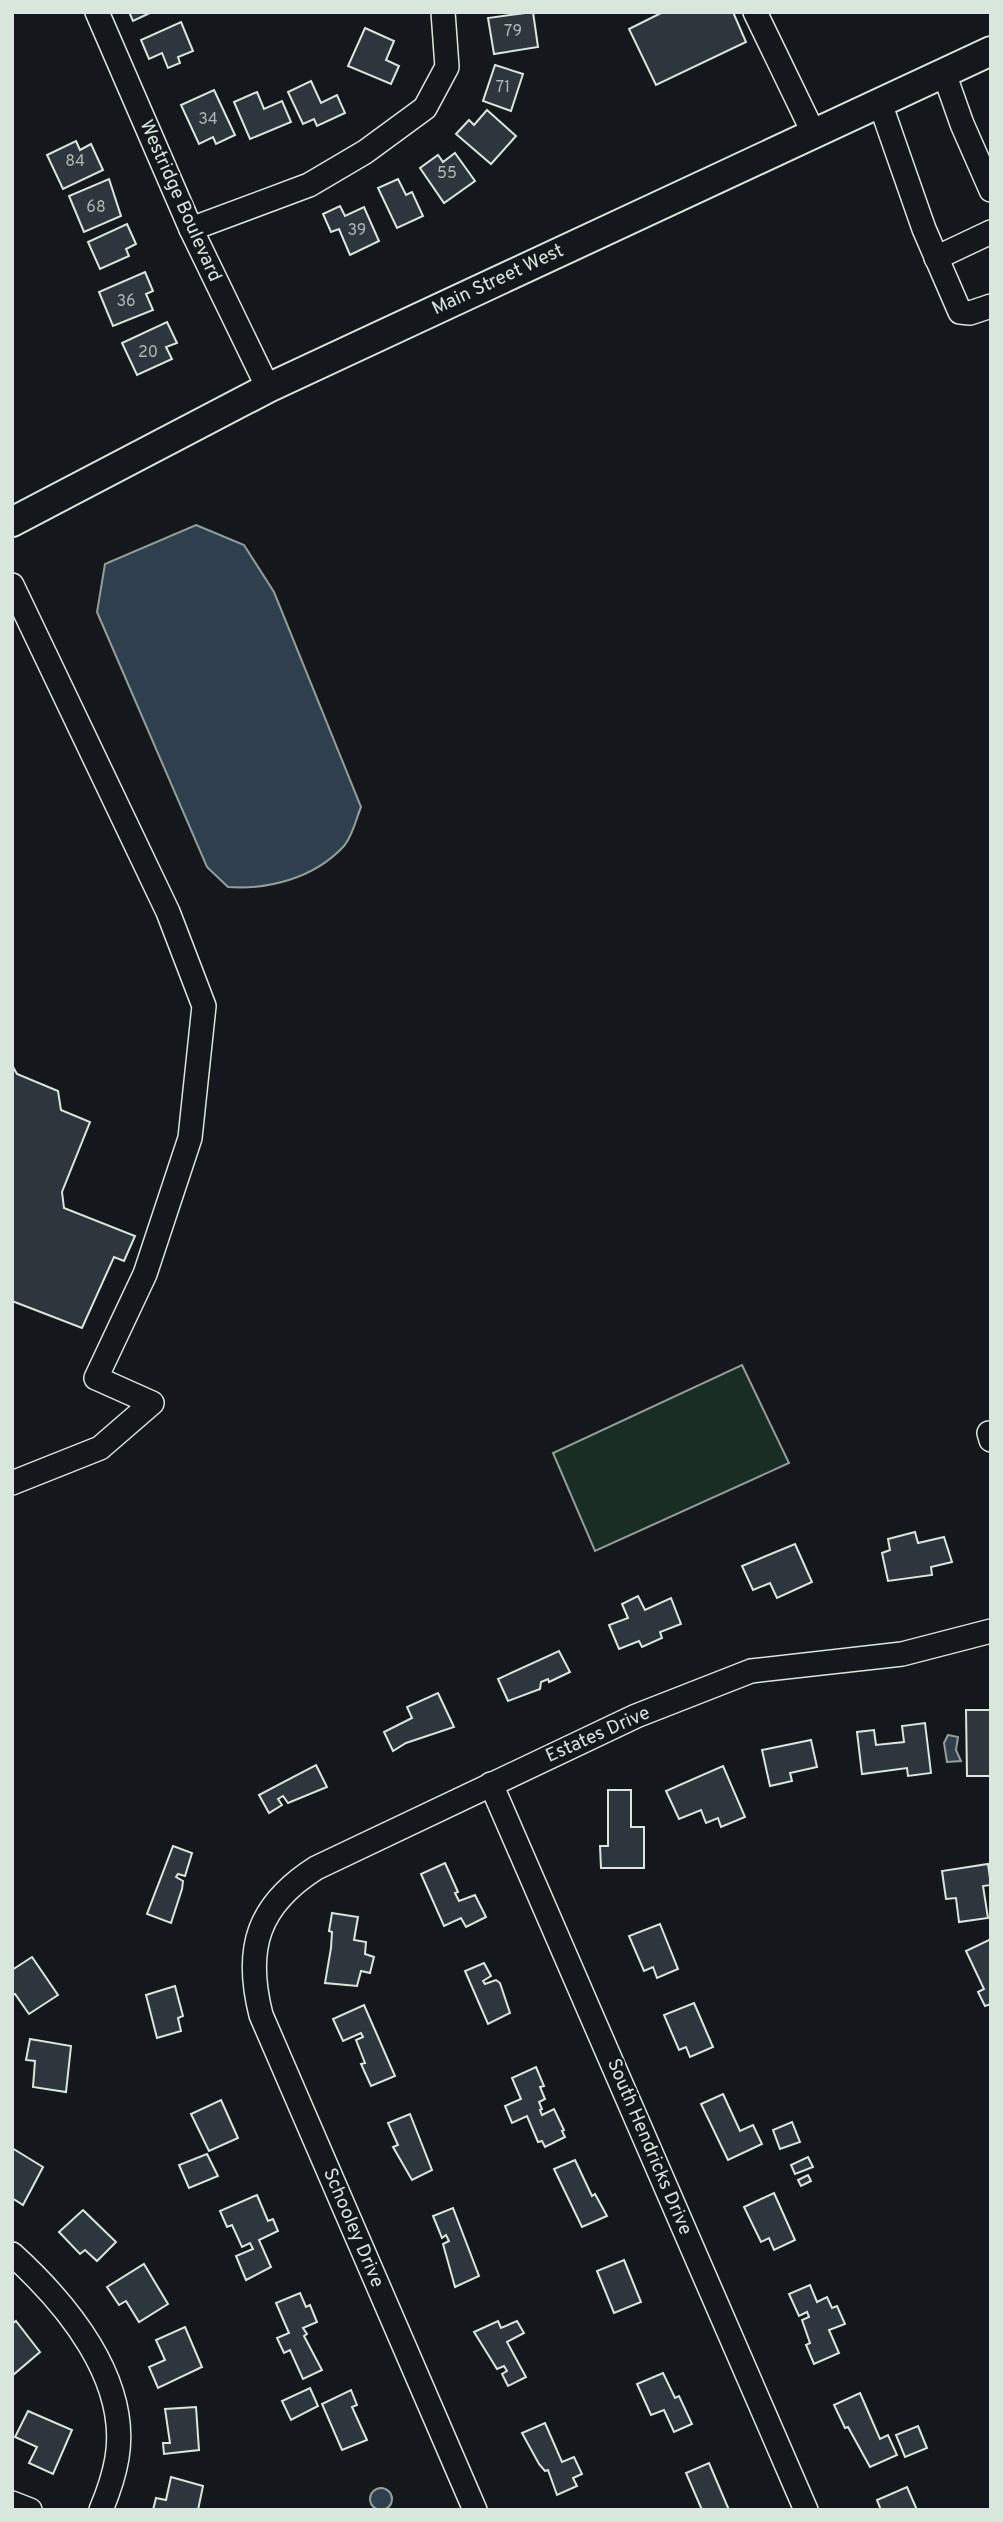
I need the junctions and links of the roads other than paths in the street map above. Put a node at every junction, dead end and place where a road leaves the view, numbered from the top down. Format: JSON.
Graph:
{"nodes":[{"id":1,"x":97,"y":12,"type":"edge"},
{"id":2,"x":443,"y":12,"type":"edge"},
{"id":3,"x":755,"y":12,"type":"edge"},
{"id":4,"x":991,"y":51,"type":"edge"},
{"id":5,"x":944,"y":73,"type":"junction"},
{"id":6,"x":880,"y":103,"type":"junction"},
{"id":7,"x":814,"y":134,"type":"junction"},
{"id":8,"x":991,"y":190,"type":"edge"},
{"id":9,"x":191,"y":229,"type":"junction"},
{"id":10,"x":991,"y":232,"type":"edge"},
{"id":11,"x":936,"y":258,"type":"junction"},
{"id":12,"x":991,"y":306,"type":"edge"},
{"id":13,"x":268,"y":388,"type":"junction"},
{"id":14,"x":12,"y":522,"type":"edge"},
{"id":15,"x":12,"y":585,"type":"edge"},
{"id":16,"x":12,"y":1483,"type":"edge"},
{"id":17,"x":991,"y":1631,"type":"edge"},
{"id":18,"x":491,"y":1784,"type":"junction"},
{"id":19,"x":257,"y":1941,"type":"joint"},
{"id":20,"x":12,"y":2254,"type":"edge"},
{"id":21,"x":12,"y":2503,"type":"edge"},
{"id":22,"x":30,"y":2510,"type":"edge"},
{"id":23,"x":101,"y":2510,"type":"edge"},
{"id":24,"x":475,"y":2510,"type":"edge"},
{"id":25,"x":806,"y":2510,"type":"edge"}],
"edges":[{"from":1,"to":9,"type":"street","name":"Westridge Boulevard"},
{"from":2,"to":9,"type":"street"},
{"from":3,"to":7,"type":"street"},
{"from":4,"to":5,"type":"main road","name":"Main Street West"},
{"from":5,"to":6,"type":"main road","name":"Main Street West"},
{"from":5,"to":8,"type":"street"},
{"from":6,"to":7,"type":"main road","name":"Main Street West"},
{"from":6,"to":11,"type":"street"},
{"from":7,"to":13,"type":"main road","name":"Main Street West"},
{"from":9,"to":13,"type":"street","name":"Westridge Boulevard"},
{"from":10,"to":11,"type":"street"},
{"from":11,"to":12,"type":"street"},
{"from":13,"to":14,"type":"main road","name":"Main Street West"},
{"from":15,"to":16,"type":"street"},
{"from":17,"to":18,"type":"street","name":"Estates Drive"},
{"from":18,"to":19,"type":"street","name":"Estates Drive"},
{"from":18,"to":25,"type":"street","name":"South Hendricks Drive"},
{"from":19,"to":24,"type":"street","name":"Schooley Drive"},
{"from":20,"to":23,"type":"street"},
{"from":21,"to":22,"type":"street"}]}
